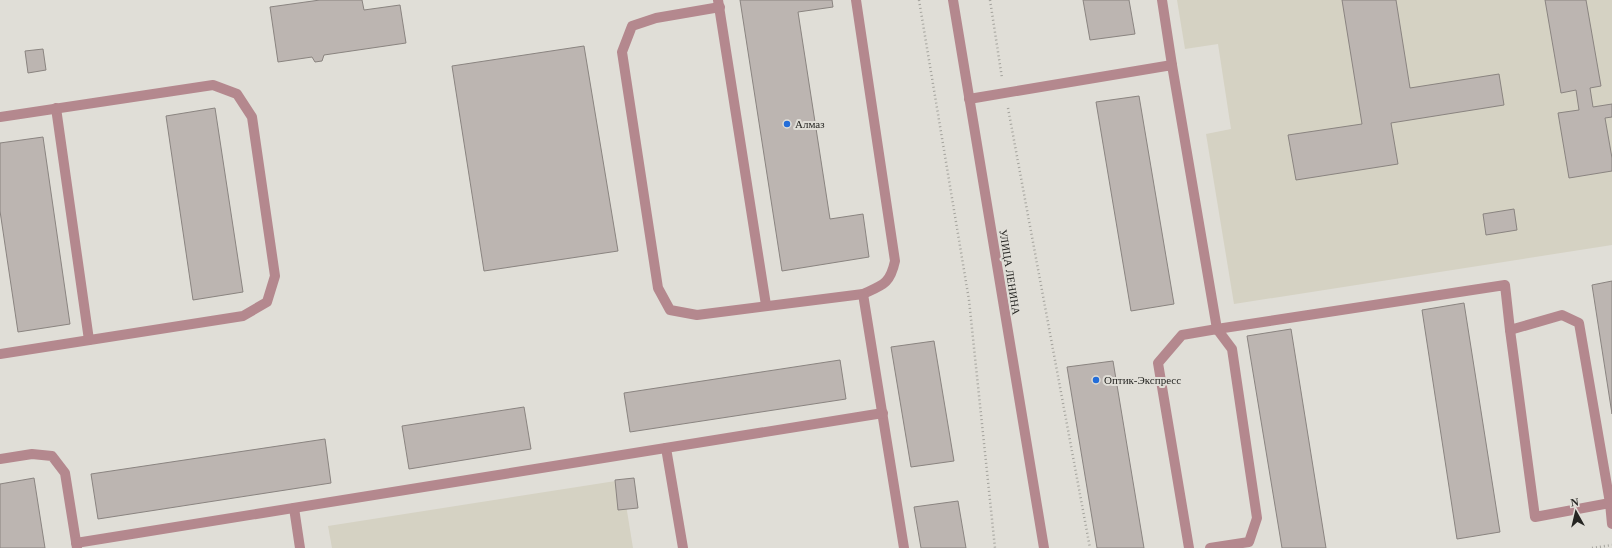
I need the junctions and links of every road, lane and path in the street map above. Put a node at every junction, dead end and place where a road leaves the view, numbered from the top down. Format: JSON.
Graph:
{"nodes":[{"id":1,"x":856,"y":0,"type":"edge"},
{"id":2,"x":919,"y":0,"type":"edge"},
{"id":3,"x":953,"y":0,"type":"edge"},
{"id":4,"x":990,"y":0,"type":"edge"},
{"id":5,"x":1162,"y":0,"type":"edge"},
{"id":6,"x":719,"y":4,"type":"edge"},
{"id":7,"x":1172,"y":65,"type":"junction"},
{"id":8,"x":1005,"y":94,"type":"junction"},
{"id":9,"x":969,"y":99,"type":"junction"},
{"id":10,"x":56,"y":108,"type":"junction"},
{"id":11,"x":0,"y":117,"type":"edge"},
{"id":12,"x":863,"y":294,"type":"junction"},
{"id":13,"x":766,"y":305,"type":"junction"},
{"id":14,"x":1217,"y":329,"type":"junction"},
{"id":15,"x":1510,"y":330,"type":"junction"},
{"id":16,"x":89,"y":340,"type":"junction"},
{"id":17,"x":0,"y":354,"type":"edge"},
{"id":18,"x":883,"y":413,"type":"junction"},
{"id":19,"x":666,"y":448,"type":"junction"},
{"id":20,"x":0,"y":459,"type":"edge"},
{"id":21,"x":1610,"y":503,"type":"junction"},
{"id":22,"x":294,"y":508,"type":"junction"},
{"id":23,"x":1612,"y":524,"type":"edge"},
{"id":24,"x":1612,"y":545,"type":"edge"},
{"id":25,"x":76,"y":546,"type":"edge"},
{"id":26,"x":300,"y":548,"type":"edge"},
{"id":27,"x":683,"y":548,"type":"edge"},
{"id":28,"x":904,"y":548,"type":"edge"},
{"id":29,"x":995,"y":548,"type":"edge"},
{"id":30,"x":1044,"y":548,"type":"edge"},
{"id":31,"x":1090,"y":548,"type":"edge"},
{"id":32,"x":1189,"y":548,"type":"edge"},
{"id":33,"x":1210,"y":548,"type":"edge"},
{"id":34,"x":1592,"y":548,"type":"edge"}],
"edges":[{"from":1,"to":12,"type":"street"},
{"from":2,"to":29,"type":"path"},
{"from":3,"to":9,"type":"street","name":"УЛИЦА ЛЕНИНА"},
{"from":4,"to":8,"type":"path"},
{"from":5,"to":7,"type":"street"},
{"from":6,"to":13,"type":"street"},
{"from":6,"to":13,"type":"street"},
{"from":7,"to":8,"type":"street"},
{"from":7,"to":14,"type":"street"},
{"from":8,"to":9,"type":"street"},
{"from":8,"to":31,"type":"path"},
{"from":9,"to":30,"type":"street","name":"УЛИЦА ЛЕНИНА"},
{"from":10,"to":11,"type":"street"},
{"from":10,"to":16,"type":"street"},
{"from":10,"to":16,"type":"street"},
{"from":12,"to":13,"type":"street"},
{"from":12,"to":18,"type":"street"},
{"from":14,"to":15,"type":"street"},
{"from":14,"to":32,"type":"street"},
{"from":14,"to":33,"type":"street"},
{"from":15,"to":21,"type":"street"},
{"from":15,"to":21,"type":"street"},
{"from":16,"to":17,"type":"street"},
{"from":18,"to":19,"type":"street"},
{"from":18,"to":28,"type":"street"},
{"from":19,"to":22,"type":"street"},
{"from":19,"to":27,"type":"street"},
{"from":20,"to":25,"type":"street"},
{"from":21,"to":23,"type":"street"},
{"from":22,"to":25,"type":"street"},
{"from":22,"to":26,"type":"street"},
{"from":24,"to":34,"type":"path"}]}
